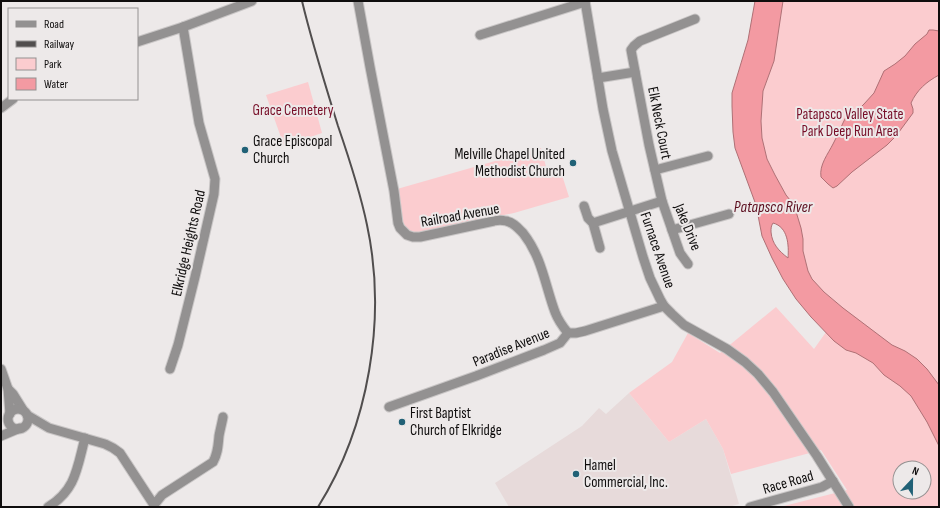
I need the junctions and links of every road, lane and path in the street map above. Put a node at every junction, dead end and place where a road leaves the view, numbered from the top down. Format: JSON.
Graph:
{"nodes":[{"id":1,"x":252,"y":1,"type":"edge"},
{"id":2,"x":358,"y":1,"type":"edge"},
{"id":3,"x":585,"y":2,"type":"edge"},
{"id":4,"x":695,"y":19,"type":"dead end"},
{"id":5,"x":183,"y":27,"type":"junction"},
{"id":6,"x":480,"y":35,"type":"dead end"},
{"id":7,"x":138,"y":42,"type":"edge"},
{"id":8,"x":635,"y":72,"type":"junction"},
{"id":9,"x":598,"y":78,"type":"junction"},
{"id":10,"x":12,"y":100,"type":"edge"},
{"id":11,"x":1,"y":108,"type":"edge"},
{"id":12,"x":708,"y":156,"type":"dead end"},
{"id":13,"x":655,"y":170,"type":"junction"},
{"id":14,"x":662,"y":201,"type":"junction"},
{"id":15,"x":584,"y":206,"type":"dead end"},
{"id":16,"x":630,"y":212,"type":"junction"},
{"id":17,"x":729,"y":214,"type":"dead end"},
{"id":18,"x":593,"y":223,"type":"junction"},
{"id":19,"x":672,"y":230,"type":"junction"},
{"id":20,"x":600,"y":248,"type":"dead end"},
{"id":21,"x":688,"y":264,"type":"dead end"},
{"id":22,"x":664,"y":306,"type":"junction"},
{"id":23,"x":568,"y":333,"type":"junction"},
{"id":24,"x":1,"y":369,"type":"edge"},
{"id":25,"x":170,"y":369,"type":"dead end"},
{"id":26,"x":8,"y":389,"type":"junction"},
{"id":27,"x":389,"y":407,"type":"dead end"},
{"id":28,"x":25,"y":413,"type":"junction"},
{"id":29,"x":9,"y":416,"type":"junction"},
{"id":30,"x":223,"y":417,"type":"dead end"},
{"id":31,"x":22,"y":428,"type":"junction"},
{"id":32,"x":49,"y":428,"type":"junction"},
{"id":33,"x":1,"y":430,"type":"edge"},
{"id":34,"x":1,"y":436,"type":"edge"},
{"id":35,"x":85,"y":438,"type":"junction"},
{"id":36,"x":833,"y":481,"type":"junction"},
{"id":37,"x":48,"y":507,"type":"edge"},
{"id":38,"x":750,"y":507,"type":"edge"},
{"id":39,"x":849,"y":507,"type":"edge"}],
"edges":[{"from":1,"to":5,"type":"street"},
{"from":2,"to":23,"type":"street","name":"Railroad Avenue"},
{"from":3,"to":6,"type":"street"},
{"from":3,"to":9,"type":"street","name":"Furnace Avenue"},
{"from":4,"to":8,"type":"street","name":"Elk Neck Court"},
{"from":5,"to":7,"type":"street"},
{"from":5,"to":25,"type":"street","name":"Elkridge Heights Road"},
{"from":8,"to":9,"type":"street"},
{"from":8,"to":13,"type":"street","name":"Elk Neck Court"},
{"from":9,"to":16,"type":"street","name":"Furnace Avenue"},
{"from":10,"to":11,"type":"street"},
{"from":12,"to":13,"type":"street"},
{"from":13,"to":14,"type":"street","name":"Elk Neck Court"},
{"from":14,"to":16,"type":"street"},
{"from":14,"to":19,"type":"street","name":"Jake Drive"},
{"from":15,"to":18,"type":"street"},
{"from":16,"to":18,"type":"street"},
{"from":16,"to":22,"type":"street","name":"Furnace Avenue"},
{"from":17,"to":19,"type":"street"},
{"from":18,"to":20,"type":"street"},
{"from":19,"to":21,"type":"street","name":"Jake Drive"},
{"from":22,"to":23,"type":"street","name":"Paradise Avenue"},
{"from":22,"to":36,"type":"street","name":"Furnace Avenue"},
{"from":23,"to":27,"type":"street","name":"Paradise Avenue"},
{"from":24,"to":26,"type":"street"},
{"from":26,"to":28,"type":"street"},
{"from":26,"to":29,"type":"street"},
{"from":28,"to":29,"type":"street"},
{"from":28,"to":31,"type":"street"},
{"from":28,"to":32,"type":"street"},
{"from":29,"to":31,"type":"street"},
{"from":29,"to":33,"type":"street"},
{"from":30,"to":35,"type":"street"},
{"from":31,"to":32,"type":"street"},
{"from":31,"to":34,"type":"street"},
{"from":32,"to":35,"type":"street"},
{"from":35,"to":37,"type":"street"},
{"from":36,"to":38,"type":"street","name":"Race Road"},
{"from":36,"to":39,"type":"street","name":"Furnace Avenue"}]}
